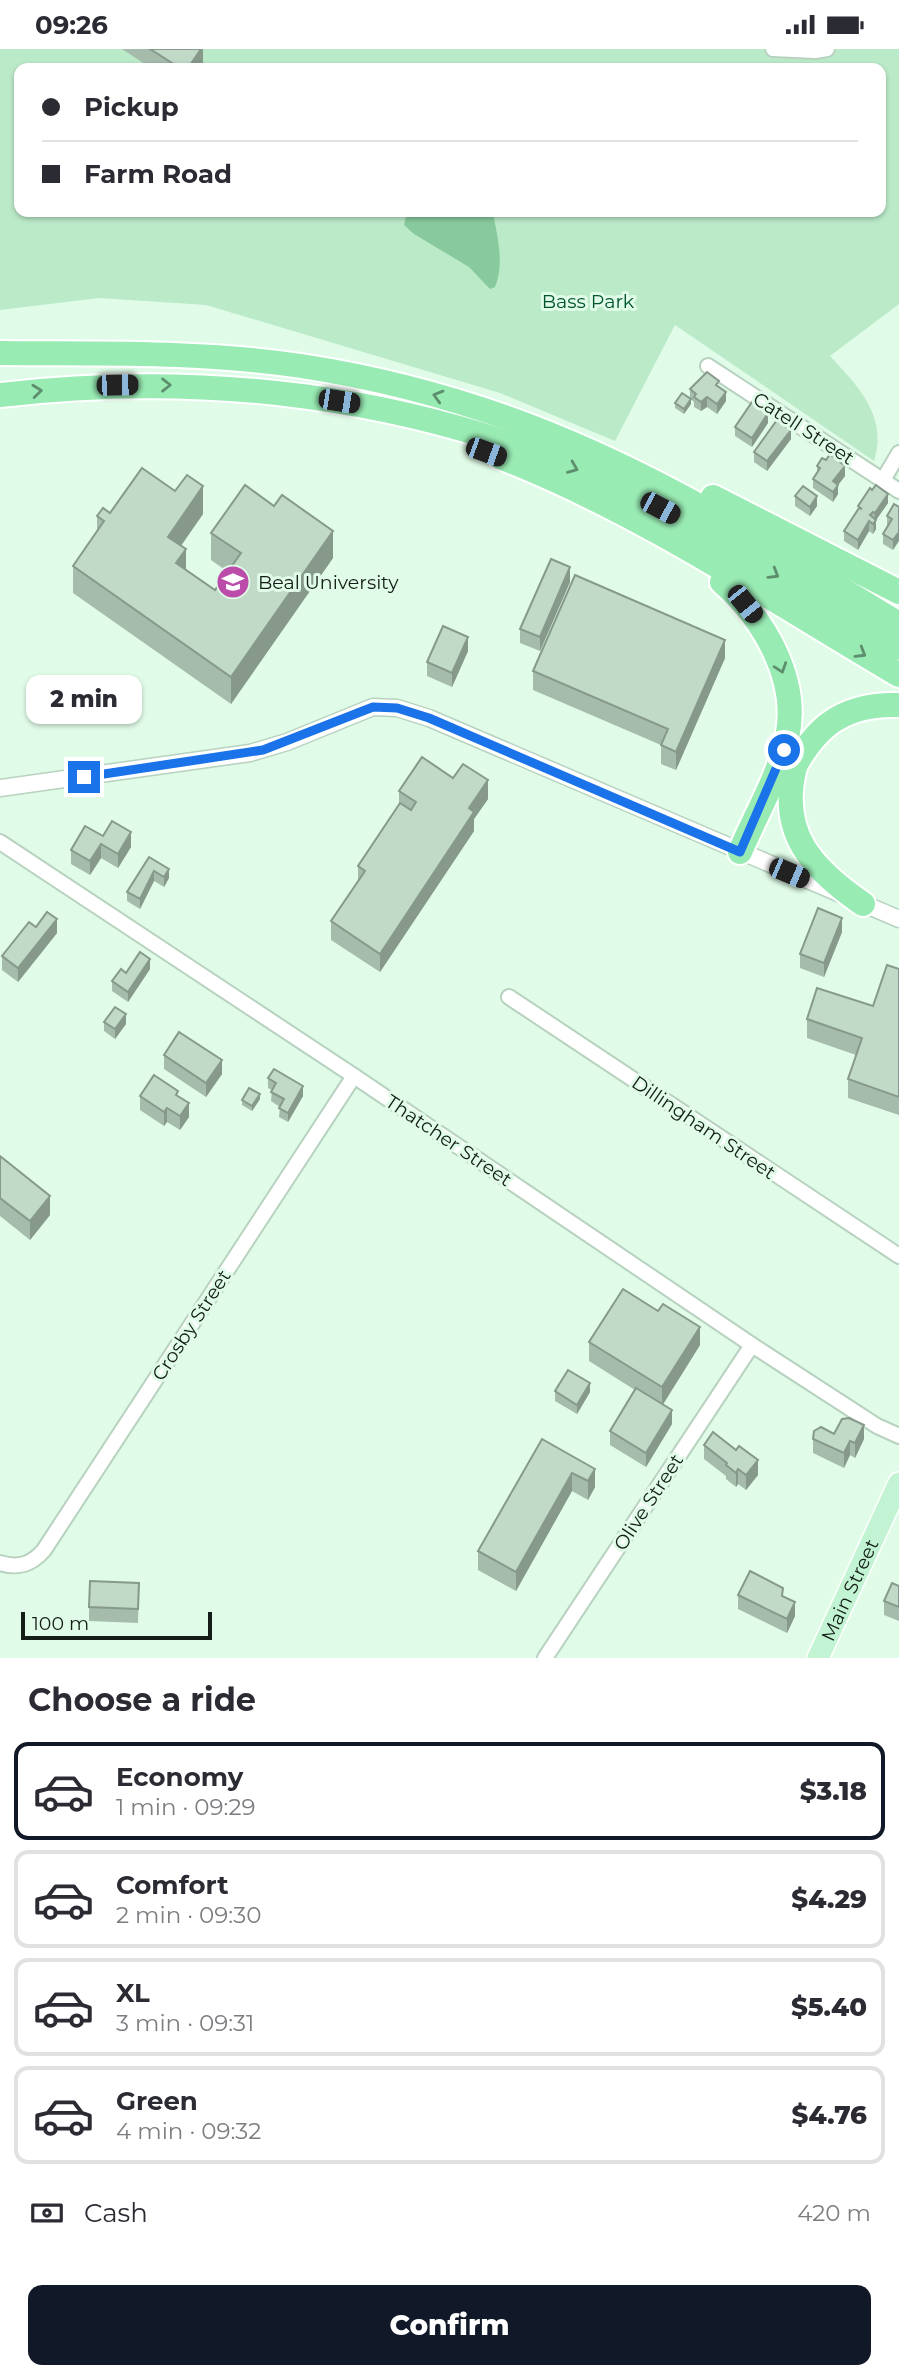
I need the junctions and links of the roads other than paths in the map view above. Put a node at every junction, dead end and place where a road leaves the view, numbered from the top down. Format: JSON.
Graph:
{"nodes":[{"id":1,"x":773,"y":49,"type":"edge"},
{"id":2,"x":827,"y":49,"type":"edge"},
{"id":3,"x":0,"y":353,"type":"edge"},
{"id":4,"x":92,"y":354,"type":"junction"},
{"id":5,"x":0,"y":361,"type":"edge"},
{"id":6,"x":708,"y":366,"type":"dead end"},
{"id":7,"x":295,"y":394,"type":"junction"},
{"id":8,"x":0,"y":395,"type":"edge"},
{"id":9,"x":503,"y":417,"type":"junction"},
{"id":10,"x":899,"y":453,"type":"edge"},
{"id":11,"x":883,"y":480,"type":"junction"},
{"id":12,"x":899,"y":491,"type":"edge"},
{"id":13,"x":654,"y":531,"type":"junction"},
{"id":14,"x":899,"y":592,"type":"edge"},
{"id":15,"x":899,"y":624,"type":"edge"},
{"id":16,"x":899,"y":648,"type":"edge"},
{"id":17,"x":899,"y":675,"type":"edge"},
{"id":18,"x":899,"y":705,"type":"edge"},
{"id":19,"x":798,"y":760,"type":"junction"},
{"id":20,"x":0,"y":788,"type":"edge"},
{"id":21,"x":0,"y":842,"type":"edge"},
{"id":22,"x":740,"y":852,"type":"junction"},
{"id":23,"x":863,"y":904,"type":"junction"},
{"id":24,"x":899,"y":919,"type":"edge"},
{"id":25,"x":509,"y":997,"type":"dead end"},
{"id":26,"x":354,"y":1076,"type":"junction"},
{"id":27,"x":899,"y":1257,"type":"edge"},
{"id":28,"x":752,"y":1345,"type":"junction"},
{"id":29,"x":899,"y":1436,"type":"edge"},
{"id":30,"x":899,"y":1483,"type":"edge"},
{"id":31,"x":0,"y":1563,"type":"edge"},
{"id":32,"x":545,"y":1658,"type":"edge"},
{"id":33,"x":818,"y":1658,"type":"edge"}],
"edges":[{"from":1,"to":2,"type":"street"},
{"from":3,"to":4,"type":"highway"},
{"from":4,"to":5,"type":"highway"},
{"from":9,"to":4,"type":"highway","one_way":true},
{"from":6,"to":11,"type":"street","name":"Catell Street"},
{"from":8,"to":7,"type":"highway","one_way":true},
{"from":7,"to":13,"type":"highway"},
{"from":7,"to":16,"type":"highway","one_way":true},
{"from":9,"to":14,"type":"highway"},
{"from":9,"to":15,"type":"highway"},
{"from":10,"to":11,"type":"street"},
{"from":11,"to":12,"type":"street","name":"Catell Street"},
{"from":13,"to":17,"type":"highway","one_way":true},
{"from":13,"to":22,"type":"highway","one_way":true},
{"from":18,"to":19,"type":"highway"},
{"from":19,"to":22,"type":"highway"},
{"from":19,"to":23,"type":"highway"},
{"from":20,"to":22,"type":"street"},
{"from":21,"to":26,"type":"street","name":"Thatcher Street"},
{"from":22,"to":23,"type":"street"},
{"from":23,"to":24,"type":"street"},
{"from":25,"to":27,"type":"street","name":"Dillingham Street"},
{"from":26,"to":28,"type":"street","name":"Thatcher Street"},
{"from":26,"to":31,"type":"street","name":"Crosby Street"},
{"from":28,"to":29,"type":"street","name":"Thatcher Street"},
{"from":28,"to":32,"type":"street","name":"Olive Street"},
{"from":30,"to":33,"type":"main road","name":"Main Street"}]}
